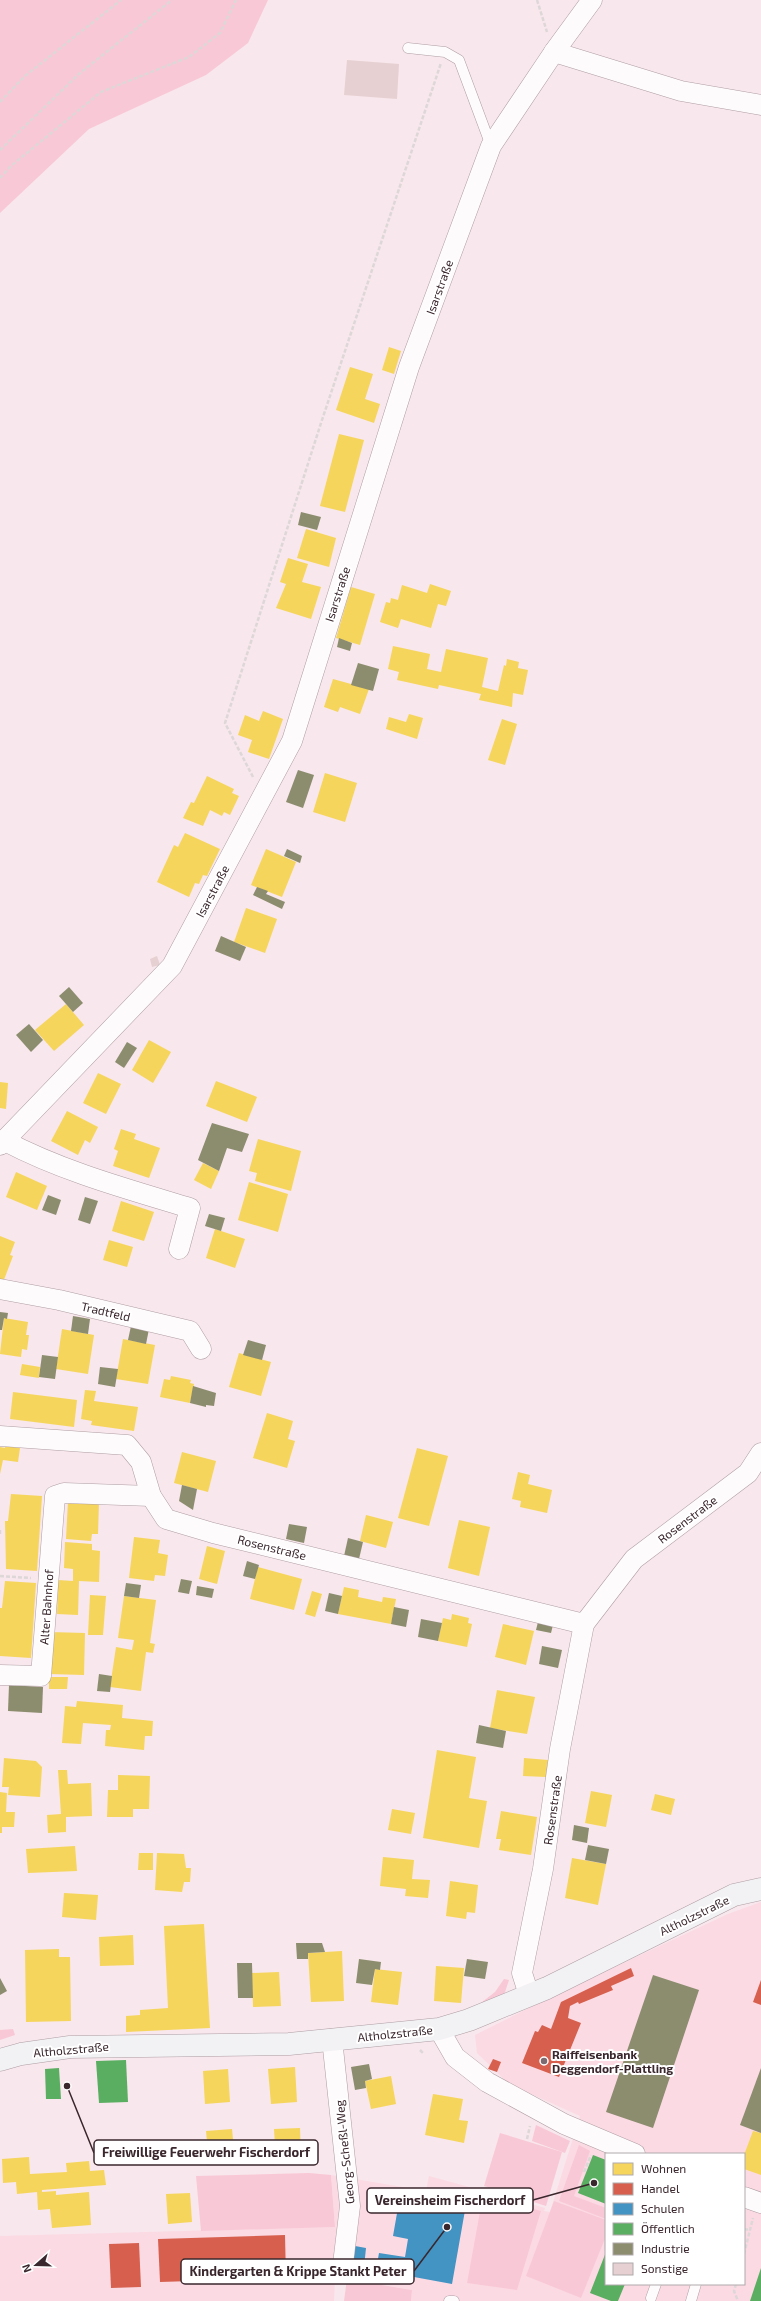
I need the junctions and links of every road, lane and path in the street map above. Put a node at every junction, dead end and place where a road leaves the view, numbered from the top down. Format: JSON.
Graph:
{"nodes":[{"id":1,"x":121,"y":0,"type":"edge"},
{"id":2,"x":172,"y":0,"type":"edge"},
{"id":3,"x":236,"y":0,"type":"edge"},
{"id":4,"x":537,"y":0,"type":"edge"},
{"id":5,"x":592,"y":0,"type":"edge"},
{"id":6,"x":408,"y":48,"type":"dead end"},
{"id":7,"x":445,"y":52,"type":"junction"},
{"id":8,"x":554,"y":52,"type":"junction"},
{"id":9,"x":0,"y":102,"type":"edge"},
{"id":10,"x":761,"y":105,"type":"edge"},
{"id":11,"x":491,"y":146,"type":"junction"},
{"id":12,"x":0,"y":150,"type":"edge"},
{"id":13,"x":0,"y":178,"type":"edge"},
{"id":14,"x":263,"y":797,"type":"junction"},
{"id":15,"x":1,"y":1138,"type":"edge"},
{"id":16,"x":179,"y":1249,"type":"dead end"},
{"id":17,"x":0,"y":1289,"type":"edge"},
{"id":18,"x":201,"y":1349,"type":"dead end"},
{"id":19,"x":0,"y":1436,"type":"edge"},
{"id":20,"x":761,"y":1454,"type":"edge"},
{"id":21,"x":151,"y":1496,"type":"junction"},
{"id":22,"x":0,"y":1529,"type":"edge"},
{"id":23,"x":0,"y":1534,"type":"edge"},
{"id":24,"x":0,"y":1576,"type":"edge"},
{"id":25,"x":48,"y":1579,"type":"junction"},
{"id":26,"x":584,"y":1624,"type":"junction"},
{"id":27,"x":0,"y":1675,"type":"edge"},
{"id":28,"x":761,"y":1889,"type":"edge"},
{"id":29,"x":529,"y":1995,"type":"junction"},
{"id":30,"x":439,"y":2029,"type":"junction"},
{"id":31,"x":332,"y":2039,"type":"junction"},
{"id":32,"x":0,"y":2060,"type":"edge"},
{"id":33,"x":591,"y":2153,"type":"dead end"},
{"id":34,"x":633,"y":2153,"type":"edge"},
{"id":35,"x":584,"y":2172,"type":"dead end"},
{"id":36,"x":754,"y":2201,"type":"edge"},
{"id":37,"x":745,"y":2229,"type":"edge"},
{"id":38,"x":750,"y":2230,"type":"junction"},
{"id":39,"x":745,"y":2250,"type":"edge"},
{"id":40,"x":343,"y":2264,"type":"dead end"},
{"id":41,"x":656,"y":2285,"type":"edge"},
{"id":42,"x":696,"y":2285,"type":"edge"},
{"id":43,"x":736,"y":2285,"type":"edge"},
{"id":44,"x":651,"y":2298,"type":"dead end"},
{"id":45,"x":449,"y":2301,"type":"edge"},
{"id":46,"x":454,"y":2301,"type":"edge"},
{"id":47,"x":691,"y":2301,"type":"edge"},
{"id":48,"x":738,"y":2301,"type":"edge"}],
"edges":[{"from":1,"to":9,"type":"path"},
{"from":2,"to":12,"type":"path"},
{"from":3,"to":13,"type":"path"},
{"from":4,"to":8,"type":"path"},
{"from":5,"to":8,"type":"street","name":"Isarstraße"},
{"from":6,"to":7,"type":"lane"},
{"from":7,"to":11,"type":"lane"},
{"from":7,"to":14,"type":"path"},
{"from":8,"to":10,"type":"street"},
{"from":8,"to":11,"type":"street","name":"Isarstraße"},
{"from":11,"to":14,"type":"street","name":"Isarstraße"},
{"from":14,"to":15,"type":"street","name":"Isarstraße"},
{"from":15,"to":16,"type":"street","name":"Isarstraße"},
{"from":17,"to":18,"type":"street","name":"Tradtfeld"},
{"from":19,"to":21,"type":"street","name":"Rosenstraße"},
{"from":20,"to":26,"type":"street","name":"Rosenstraße"},
{"from":21,"to":25,"type":"street","name":"Alter Bahnhof"},
{"from":21,"to":26,"type":"street","name":"Rosenstraße"},
{"from":22,"to":23,"type":"path"},
{"from":24,"to":25,"type":"path"},
{"from":25,"to":27,"type":"street","name":"Alter Bahnhof"},
{"from":26,"to":29,"type":"street","name":"Rosenstraße"},
{"from":28,"to":29,"type":"street","name":"Altholzstraße"},
{"from":29,"to":30,"type":"street","name":"Altholzstraße"},
{"from":30,"to":31,"type":"street","name":"Altholzstraße"},
{"from":30,"to":34,"type":"street"},
{"from":31,"to":32,"type":"street","name":"Altholzstraße"},
{"from":31,"to":40,"type":"street","name":"Georg-Scheßl-Weg"},
{"from":33,"to":35,"type":"path"},
{"from":36,"to":38,"type":"path"},
{"from":37,"to":38,"type":"path"},
{"from":38,"to":39,"type":"path"},
{"from":41,"to":44,"type":"lane"},
{"from":42,"to":47,"type":"lane"},
{"from":43,"to":48,"type":"path"},
{"from":45,"to":46,"type":"lane"}]}
